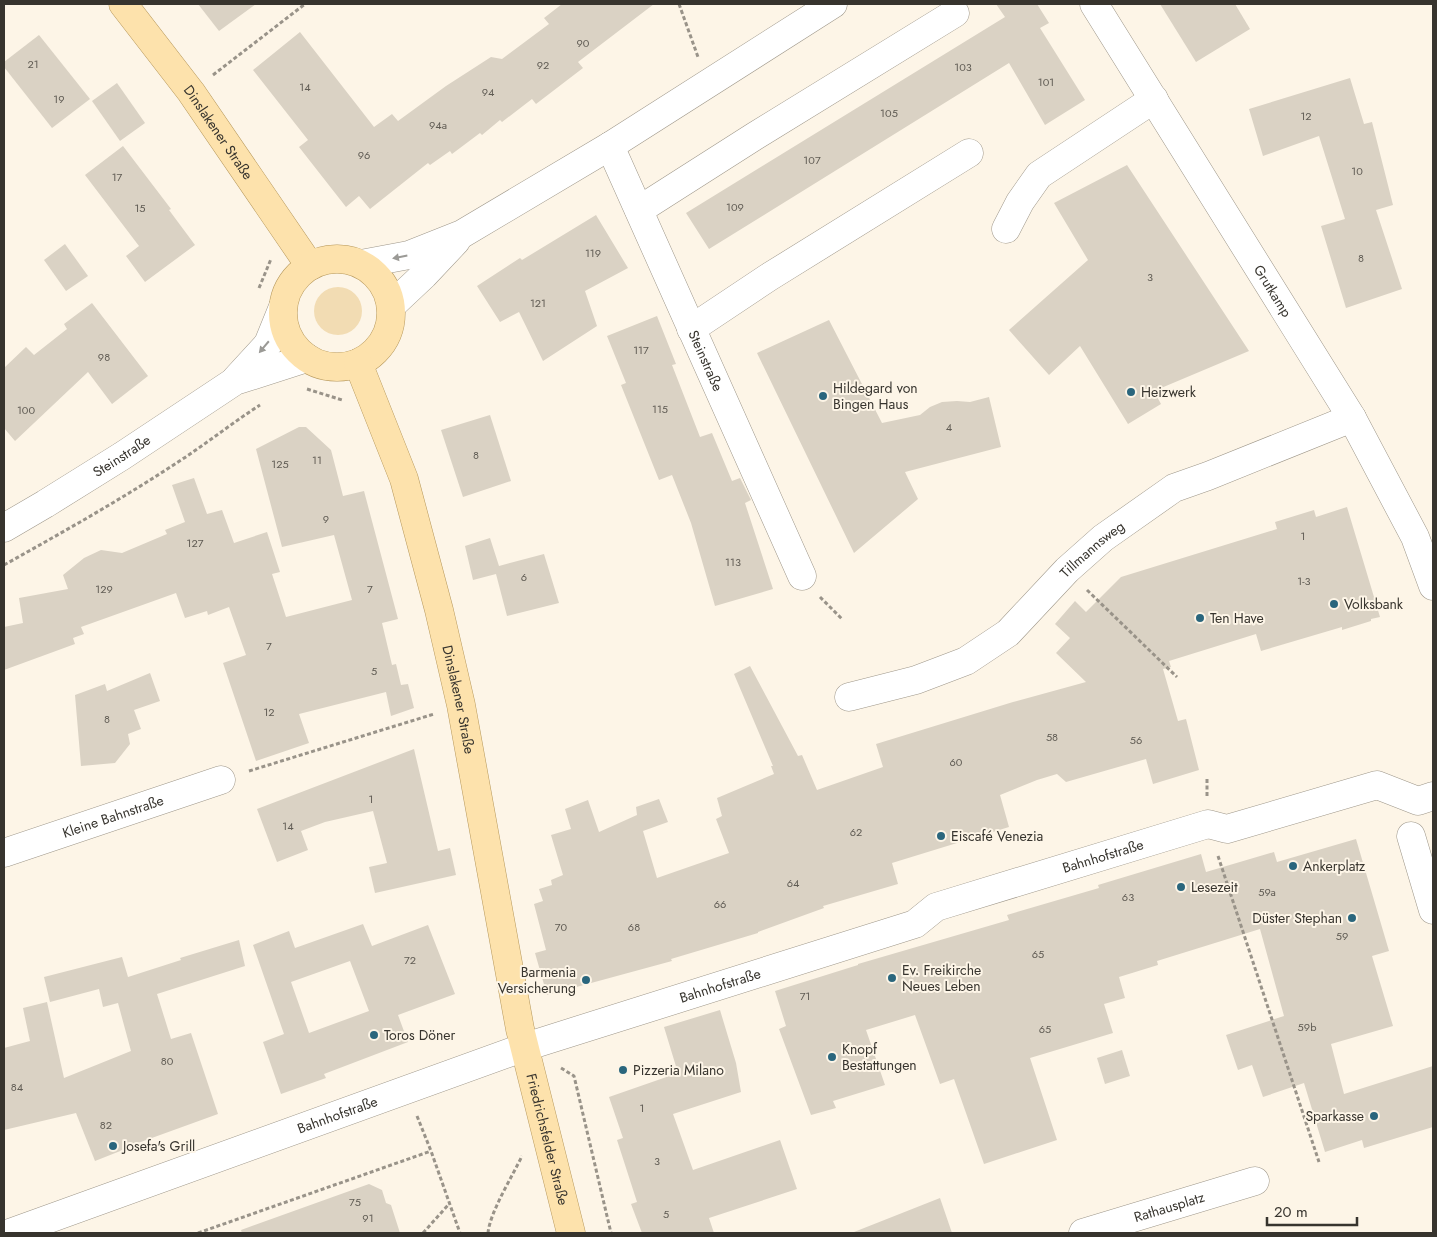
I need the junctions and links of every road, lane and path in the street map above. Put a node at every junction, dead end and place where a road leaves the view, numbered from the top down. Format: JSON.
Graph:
{"nodes":[{"id":1,"x":122,"y":4,"type":"edge"},
{"id":2,"x":305,"y":4,"type":"edge"},
{"id":3,"x":679,"y":4,"type":"edge"},
{"id":4,"x":833,"y":4,"type":"edge"},
{"id":5,"x":1094,"y":4,"type":"edge"},
{"id":6,"x":955,"y":13,"type":"dead end"},
{"id":7,"x":708,"y":83,"type":"junction"},
{"id":8,"x":191,"y":92,"type":"junction"},
{"id":9,"x":1154,"y":100,"type":"junction"},
{"id":10,"x":610,"y":146,"type":"junction"},
{"id":11,"x":969,"y":153,"type":"dead end"},
{"id":12,"x":639,"y":210,"type":"junction"},
{"id":13,"x":1006,"y":229,"type":"dead end"},
{"id":14,"x":462,"y":234,"type":"junction"},
{"id":15,"x":273,"y":253,"type":"dead end"},
{"id":16,"x":361,"y":264,"type":"junction"},
{"id":17,"x":310,"y":266,"type":"junction"},
{"id":18,"x":258,"y":290,"type":"dead end"},
{"id":19,"x":391,"y":306,"type":"junction"},
{"id":20,"x":283,"y":307,"type":"junction"},
{"id":21,"x":691,"y":328,"type":"junction"},
{"id":22,"x":307,"y":358,"type":"junction"},
{"id":23,"x":358,"y":363,"type":"junction"},
{"id":24,"x":272,"y":368,"type":"junction"},
{"id":25,"x":235,"y":381,"type":"junction"},
{"id":26,"x":343,"y":401,"type":"dead end"},
{"id":27,"x":264,"y":403,"type":"dead end"},
{"id":28,"x":1352,"y":418,"type":"junction"},
{"id":29,"x":4,"y":528,"type":"edge"},
{"id":30,"x":4,"y":565,"type":"edge"},
{"id":31,"x":1067,"y":570,"type":"junction"},
{"id":32,"x":802,"y":576,"type":"dead end"},
{"id":33,"x":1433,"y":586,"type":"edge"},
{"id":34,"x":1176,"y":677,"type":"dead end"},
{"id":35,"x":850,"y":697,"type":"dead end"},
{"id":36,"x":437,"y":722,"type":"dead end"},
{"id":37,"x":221,"y":780,"type":"joint"},
{"id":38,"x":1433,"y":796,"type":"edge"},
{"id":39,"x":1208,"y":824,"type":"junction"},
{"id":40,"x":1411,"y":836,"type":"dead end"},
{"id":41,"x":4,"y":853,"type":"edge"},
{"id":42,"x":1433,"y":910,"type":"edge"},
{"id":43,"x":525,"y":1047,"type":"junction"},
{"id":44,"x":407,"y":1090,"type":"junction"},
{"id":45,"x":431,"y":1151,"type":"junction"},
{"id":46,"x":524,"y":1152,"type":"dead end"},
{"id":47,"x":1319,"y":1162,"type":"dead end"},
{"id":48,"x":1255,"y":1181,"type":"dead end"},
{"id":49,"x":449,"y":1203,"type":"junction"},
{"id":50,"x":10,"y":1233,"type":"edge"},
{"id":51,"x":198,"y":1233,"type":"edge"},
{"id":52,"x":423,"y":1233,"type":"edge"},
{"id":53,"x":460,"y":1233,"type":"edge"},
{"id":54,"x":488,"y":1233,"type":"edge"},
{"id":55,"x":571,"y":1233,"type":"edge"},
{"id":56,"x":611,"y":1233,"type":"edge"},
{"id":57,"x":1083,"y":1233,"type":"edge"}],
"edges":[{"from":1,"to":8,"type":"main road","name":"Dinslakener Straße"},
{"from":2,"to":8,"type":"path"},
{"from":3,"to":7,"type":"path"},
{"from":4,"to":7,"type":"street"},
{"from":5,"to":9,"type":"street","name":"Grutkamp"},
{"from":6,"to":12,"type":"street"},
{"from":7,"to":10,"type":"street"},
{"from":8,"to":17,"type":"main road","name":"Dinslakener Straße"},
{"from":9,"to":13,"type":"street"},
{"from":9,"to":28,"type":"street","name":"Grutkamp"},
{"from":10,"to":12,"type":"street","name":"Steinstraße"},
{"from":10,"to":14,"type":"street"},
{"from":11,"to":21,"type":"street"},
{"from":12,"to":21,"type":"street","name":"Steinstraße"},
{"from":14,"to":16,"type":"street","one_way":true},
{"from":14,"to":19,"type":"street"},
{"from":15,"to":18,"type":"path"},
{"from":16,"to":17,"type":"main road"},
{"from":16,"to":19,"type":"main road"},
{"from":17,"to":20,"type":"main road"},
{"from":19,"to":23,"type":"main road"},
{"from":20,"to":22,"type":"main road"},
{"from":20,"to":25,"type":"street","name":"Steinstraße","one_way":true},
{"from":21,"to":32,"type":"street","name":"Steinstraße"},
{"from":22,"to":23,"type":"main road"},
{"from":22,"to":24,"type":"street","name":"Steinstraße"},
{"from":23,"to":43,"type":"main road","name":"Dinslakener Straße"},
{"from":24,"to":25,"type":"street","name":"Steinstraße"},
{"from":24,"to":26,"type":"path"},
{"from":25,"to":29,"type":"street","name":"Steinstraße"},
{"from":27,"to":30,"type":"path"},
{"from":28,"to":31,"type":"street","name":"Tillmannsweg"},
{"from":28,"to":33,"type":"street","name":"Grutkamp"},
{"from":31,"to":34,"type":"path"},
{"from":31,"to":35,"type":"street","name":"Tillmannsweg"},
{"from":36,"to":37,"type":"path"},
{"from":37,"to":41,"type":"street","name":"Kleine Bahnstraße"},
{"from":38,"to":39,"type":"street","name":"Bahnhofstraße"},
{"from":39,"to":43,"type":"street","name":"Bahnhofstraße"},
{"from":39,"to":47,"type":"path"},
{"from":40,"to":42,"type":"street"},
{"from":43,"to":44,"type":"street","name":"Bahnhofstraße"},
{"from":43,"to":55,"type":"main road","name":"Friedrichsfelder Straße"},
{"from":43,"to":56,"type":"path"},
{"from":44,"to":45,"type":"path"},
{"from":44,"to":50,"type":"street","name":"Bahnhofstraße"},
{"from":45,"to":49,"type":"path"},
{"from":45,"to":51,"type":"path"},
{"from":46,"to":54,"type":"path"},
{"from":48,"to":57,"type":"street","name":"Rathausplatz"},
{"from":49,"to":52,"type":"path"},
{"from":49,"to":53,"type":"path"}]}
